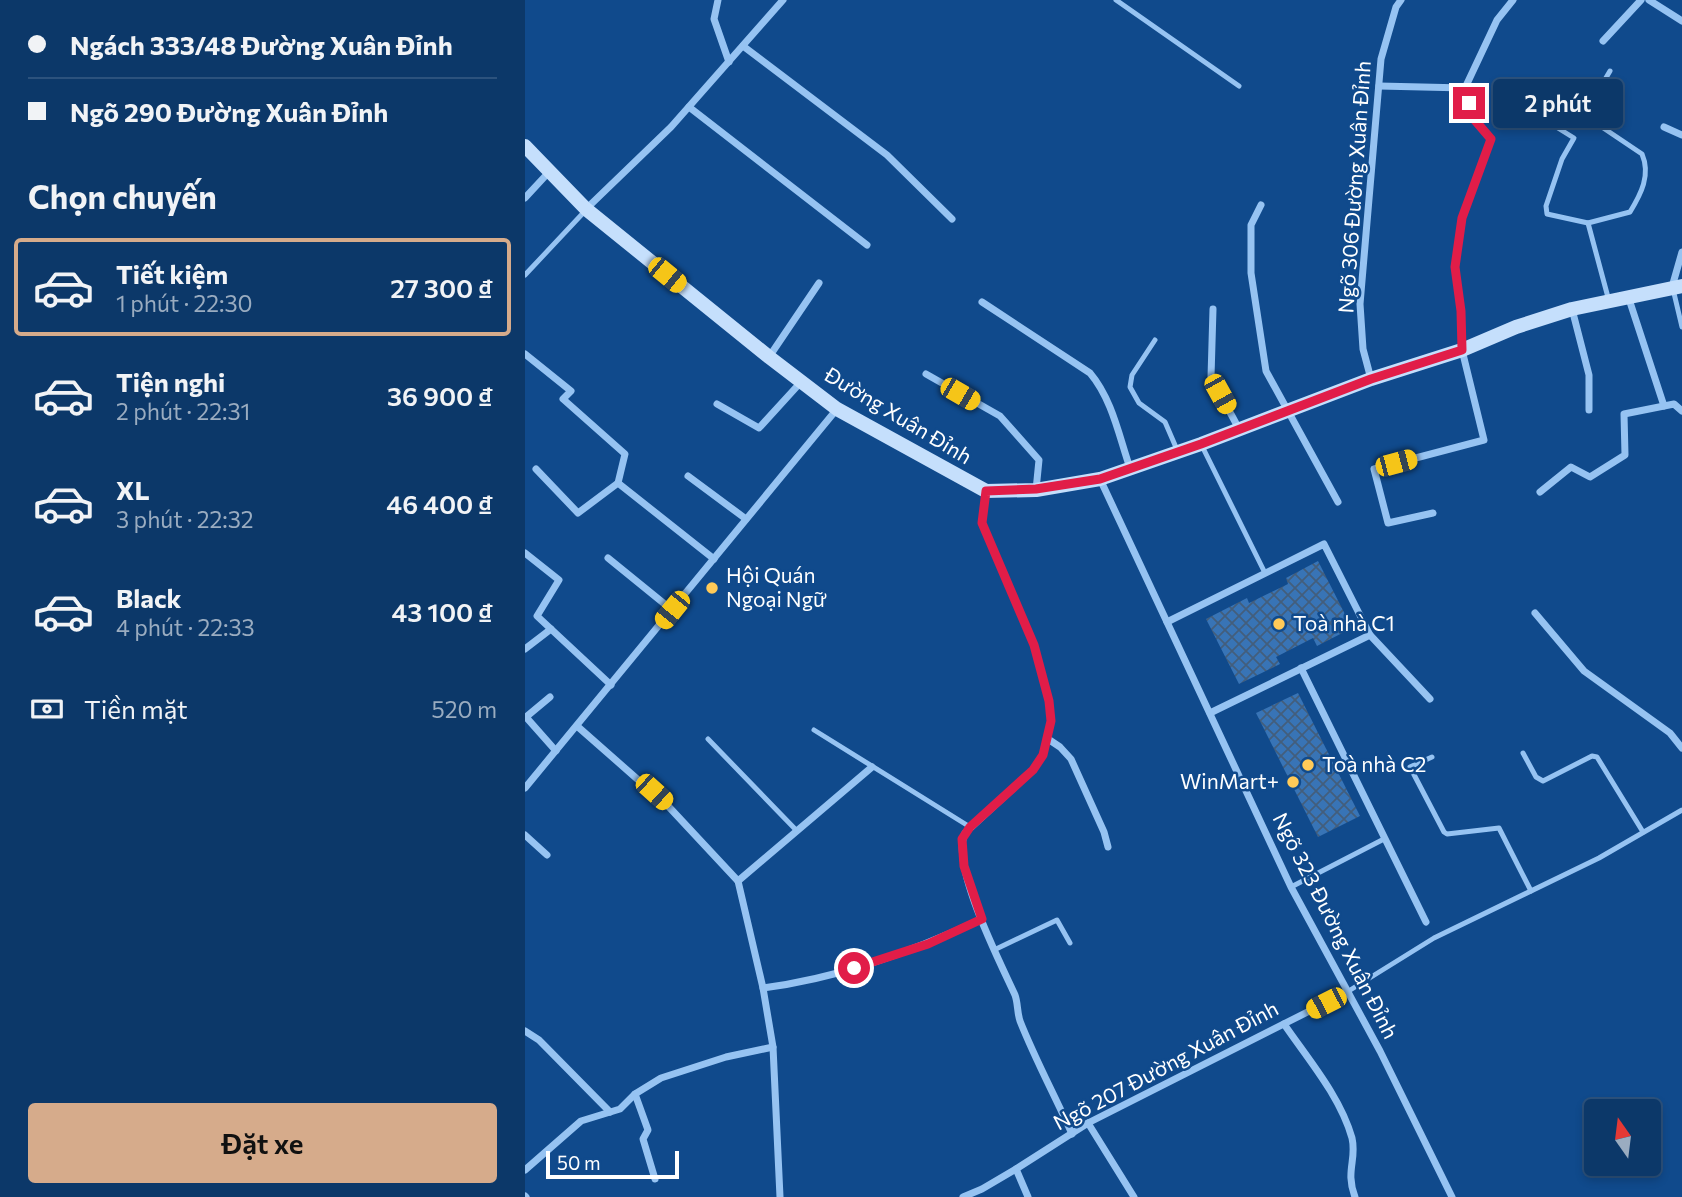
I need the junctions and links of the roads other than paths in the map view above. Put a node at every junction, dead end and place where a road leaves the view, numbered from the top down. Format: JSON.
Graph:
{"nodes":[{"id":1,"x":717,"y":0,"type":"edge"},
{"id":2,"x":783,"y":0,"type":"edge"},
{"id":3,"x":1116,"y":0,"type":"edge"},
{"id":4,"x":1401,"y":0,"type":"edge"},
{"id":5,"x":1513,"y":0,"type":"edge"},
{"id":6,"x":1641,"y":0,"type":"edge"},
{"id":7,"x":1649,"y":0,"type":"edge"},
{"id":8,"x":1682,"y":21,"type":"edge"},
{"id":9,"x":1603,"y":41,"type":"dead end"},
{"id":10,"x":743,"y":46,"type":"junction"},
{"id":11,"x":729,"y":61,"type":"junction"},
{"id":12,"x":1610,"y":71,"type":"dead end"},
{"id":13,"x":1238,"y":86,"type":"dead end"},
{"id":14,"x":1378,"y":86,"type":"junction"},
{"id":15,"x":1465,"y":88,"type":"junction"},
{"id":16,"x":689,"y":107,"type":"junction"},
{"id":17,"x":1545,"y":120,"type":"dead end"},
{"id":18,"x":1664,"y":127,"type":"dead end"},
{"id":19,"x":1682,"y":135,"type":"edge"},
{"id":20,"x":525,"y":146,"type":"edge"},
{"id":21,"x":550,"y":172,"type":"junction"},
{"id":22,"x":525,"y":198,"type":"edge"},
{"id":23,"x":1261,"y":205,"type":"dead end"},
{"id":24,"x":586,"y":209,"type":"junction"},
{"id":25,"x":952,"y":219,"type":"dead end"},
{"id":26,"x":1588,"y":223,"type":"junction"},
{"id":27,"x":867,"y":245,"type":"dead end"},
{"id":28,"x":1682,"y":251,"type":"edge"},
{"id":29,"x":525,"y":275,"type":"edge"},
{"id":30,"x":819,"y":283,"type":"dead end"},
{"id":31,"x":1677,"y":287,"type":"edge"},
{"id":32,"x":1628,"y":296,"type":"junction"},
{"id":33,"x":1609,"y":301,"type":"junction"},
{"id":34,"x":982,"y":302,"type":"dead end"},
{"id":35,"x":1213,"y":309,"type":"dead end"},
{"id":36,"x":1572,"y":309,"type":"junction"},
{"id":37,"x":1682,"y":327,"type":"edge"},
{"id":38,"x":1155,"y":340,"type":"dead end"},
{"id":39,"x":1462,"y":350,"type":"junction"},
{"id":40,"x":525,"y":354,"type":"edge"},
{"id":41,"x":769,"y":358,"type":"junction"},
{"id":42,"x":926,"y":374,"type":"dead end"},
{"id":43,"x":1371,"y":379,"type":"junction"},
{"id":44,"x":801,"y":382,"type":"junction"},
{"id":45,"x":717,"y":404,"type":"dead end"},
{"id":46,"x":1664,"y":406,"type":"junction"},
{"id":47,"x":837,"y":409,"type":"junction"},
{"id":48,"x":1287,"y":411,"type":"junction"},
{"id":49,"x":1589,"y":411,"type":"dead end"},
{"id":50,"x":1682,"y":411,"type":"edge"},
{"id":51,"x":1239,"y":429,"type":"junction"},
{"id":52,"x":1201,"y":444,"type":"junction"},
{"id":53,"x":1178,"y":452,"type":"junction"},
{"id":54,"x":535,"y":469,"type":"dead end"},
{"id":55,"x":1130,"y":469,"type":"junction"},
{"id":56,"x":688,"y":476,"type":"dead end"},
{"id":57,"x":1100,"y":479,"type":"junction"},
{"id":58,"x":618,"y":483,"type":"junction"},
{"id":59,"x":1036,"y":489,"type":"junction"},
{"id":60,"x":986,"y":491,"type":"junction"},
{"id":61,"x":1540,"y":492,"type":"dead end"},
{"id":62,"x":1338,"y":502,"type":"dead end"},
{"id":63,"x":1433,"y":513,"type":"dead end"},
{"id":64,"x":747,"y":519,"type":"junction"},
{"id":65,"x":525,"y":553,"type":"edge"},
{"id":66,"x":608,"y":558,"type":"dead end"},
{"id":67,"x":714,"y":559,"type":"junction"},
{"id":68,"x":1265,"y":573,"type":"junction"},
{"id":69,"x":672,"y":610,"type":"junction"},
{"id":70,"x":1535,"y":613,"type":"dead end"},
{"id":71,"x":1167,"y":622,"type":"junction"},
{"id":72,"x":551,"y":629,"type":"junction"},
{"id":73,"x":1370,"y":635,"type":"junction"},
{"id":74,"x":525,"y":649,"type":"edge"},
{"id":75,"x":1301,"y":668,"type":"junction"},
{"id":76,"x":611,"y":685,"type":"junction"},
{"id":77,"x":550,"y":697,"type":"dead end"},
{"id":78,"x":1430,"y":699,"type":"dead end"},
{"id":79,"x":1210,"y":713,"type":"junction"},
{"id":80,"x":577,"y":726,"type":"junction"},
{"id":81,"x":814,"y":730,"type":"dead end"},
{"id":82,"x":708,"y":739,"type":"dead end"},
{"id":83,"x":1048,"y":739,"type":"junction"},
{"id":84,"x":1682,"y":748,"type":"edge"},
{"id":85,"x":556,"y":751,"type":"junction"},
{"id":86,"x":1523,"y":753,"type":"dead end"},
{"id":87,"x":1433,"y":757,"type":"dead end"},
{"id":88,"x":872,"y":767,"type":"junction"},
{"id":89,"x":525,"y":788,"type":"edge"},
{"id":90,"x":1682,"y":810,"type":"edge"},
{"id":91,"x":970,"y":827,"type":"junction"},
{"id":92,"x":797,"y":831,"type":"junction"},
{"id":93,"x":1643,"y":832,"type":"junction"},
{"id":94,"x":525,"y":835,"type":"edge"},
{"id":95,"x":1384,"y":839,"type":"junction"},
{"id":96,"x":1108,"y":847,"type":"dead end"},
{"id":97,"x":547,"y":855,"type":"dead end"},
{"id":98,"x":738,"y":881,"type":"junction"},
{"id":99,"x":1291,"y":887,"type":"junction"},
{"id":100,"x":1531,"y":891,"type":"junction"},
{"id":101,"x":982,"y":919,"type":"junction"},
{"id":102,"x":1426,"y":922,"type":"dead end"},
{"id":103,"x":1070,"y":943,"type":"dead end"},
{"id":104,"x":994,"y":950,"type":"junction"},
{"id":105,"x":763,"y":988,"type":"junction"},
{"id":106,"x":1347,"y":992,"type":"junction"},
{"id":107,"x":1284,"y":1024,"type":"junction"},
{"id":108,"x":525,"y":1031,"type":"edge"},
{"id":109,"x":773,"y":1047,"type":"junction"},
{"id":110,"x":635,"y":1094,"type":"junction"},
{"id":111,"x":610,"y":1112,"type":"junction"},
{"id":112,"x":1088,"y":1124,"type":"junction"},
{"id":113,"x":1072,"y":1134,"type":"junction"},
{"id":114,"x":1016,"y":1169,"type":"junction"},
{"id":115,"x":525,"y":1170,"type":"edge"},
{"id":116,"x":655,"y":1179,"type":"dead end"},
{"id":117,"x":780,"y":1197,"type":"edge"},
{"id":118,"x":963,"y":1197,"type":"edge"},
{"id":119,"x":1028,"y":1197,"type":"edge"},
{"id":120,"x":1133,"y":1197,"type":"edge"},
{"id":121,"x":1355,"y":1197,"type":"edge"},
{"id":122,"x":1452,"y":1197,"type":"edge"}],
"edges":[{"from":1,"to":11,"type":"street"},
{"from":2,"to":10,"type":"street"},
{"from":3,"to":13,"type":"lane"},
{"from":4,"to":14,"type":"street","name":"Ngõ 306 Đường Xuân Đỉnh"},
{"from":5,"to":15,"type":"street"},
{"from":6,"to":9,"type":"street"},
{"from":7,"to":8,"type":"street"},
{"from":10,"to":11,"type":"street"},
{"from":10,"to":25,"type":"street"},
{"from":11,"to":16,"type":"street"},
{"from":12,"to":26,"type":"lane"},
{"from":14,"to":15,"type":"street"},
{"from":14,"to":43,"type":"street","name":"Ngõ 306 Đường Xuân Đỉnh"},
{"from":15,"to":39,"type":"street"},
{"from":16,"to":24,"type":"street"},
{"from":16,"to":27,"type":"street"},
{"from":17,"to":26,"type":"lane"},
{"from":18,"to":19,"type":"street"},
{"from":20,"to":21,"type":"street","name":"Đường Xuân Đỉnh"},
{"from":21,"to":22,"type":"street"},
{"from":21,"to":24,"type":"street","name":"Đường Xuân Đỉnh"},
{"from":23,"to":48,"type":"street"},
{"from":24,"to":29,"type":"lane"},
{"from":24,"to":41,"type":"street","name":"Đường Xuân Đỉnh"},
{"from":26,"to":33,"type":"lane"},
{"from":28,"to":31,"type":"street"},
{"from":30,"to":41,"type":"street"},
{"from":31,"to":32,"type":"street","name":"Đường Xuân Đỉnh"},
{"from":31,"to":37,"type":"lane"},
{"from":32,"to":33,"type":"street","name":"Đường Xuân Đỉnh"},
{"from":32,"to":46,"type":"street"},
{"from":33,"to":36,"type":"street","name":"Đường Xuân Đỉnh"},
{"from":34,"to":55,"type":"street"},
{"from":35,"to":51,"type":"street"},
{"from":36,"to":39,"type":"street","name":"Đường Xuân Đỉnh"},
{"from":36,"to":49,"type":"street"},
{"from":38,"to":53,"type":"lane"},
{"from":39,"to":43,"type":"street","name":"Đường Xuân Đỉnh"},
{"from":39,"to":63,"type":"street"},
{"from":40,"to":58,"type":"street"},
{"from":41,"to":44,"type":"street","name":"Đường Xuân Đỉnh"},
{"from":42,"to":59,"type":"street"},
{"from":43,"to":48,"type":"street","name":"Đường Xuân Đỉnh"},
{"from":44,"to":45,"type":"street"},
{"from":44,"to":47,"type":"street","name":"Đường Xuân Đỉnh"},
{"from":46,"to":50,"type":"street"},
{"from":46,"to":61,"type":"street"},
{"from":47,"to":60,"type":"street","name":"Đường Xuân Đỉnh"},
{"from":47,"to":64,"type":"street"},
{"from":48,"to":51,"type":"street","name":"Đường Xuân Đỉnh"},
{"from":48,"to":62,"type":"street"},
{"from":51,"to":52,"type":"street","name":"Đường Xuân Đỉnh"},
{"from":52,"to":53,"type":"street","name":"Đường Xuân Đỉnh"},
{"from":52,"to":68,"type":"lane"},
{"from":53,"to":55,"type":"street","name":"Đường Xuân Đỉnh"},
{"from":54,"to":58,"type":"street"},
{"from":55,"to":57,"type":"street","name":"Đường Xuân Đỉnh"},
{"from":56,"to":64,"type":"street"},
{"from":57,"to":59,"type":"street","name":"Đường Xuân Đỉnh"},
{"from":57,"to":71,"type":"street","name":"Ngõ 323 Đường Xuân Đỉnh"},
{"from":58,"to":67,"type":"street"},
{"from":59,"to":60,"type":"street","name":"Đường Xuân Đỉnh"},
{"from":60,"to":83,"type":"street"},
{"from":64,"to":67,"type":"street"},
{"from":65,"to":72,"type":"street"},
{"from":66,"to":69,"type":"street"},
{"from":67,"to":69,"type":"street"},
{"from":68,"to":71,"type":"street"},
{"from":68,"to":73,"type":"street"},
{"from":69,"to":76,"type":"street"},
{"from":70,"to":84,"type":"street"},
{"from":71,"to":79,"type":"street","name":"Ngõ 323 Đường Xuân Đỉnh"},
{"from":72,"to":74,"type":"street"},
{"from":72,"to":76,"type":"street"},
{"from":73,"to":75,"type":"street"},
{"from":73,"to":78,"type":"street"},
{"from":75,"to":79,"type":"street"},
{"from":75,"to":95,"type":"street"},
{"from":76,"to":80,"type":"street"},
{"from":77,"to":85,"type":"street"},
{"from":79,"to":99,"type":"street","name":"Ngõ 323 Đường Xuân Đỉnh"},
{"from":80,"to":85,"type":"street"},
{"from":80,"to":98,"type":"street"},
{"from":81,"to":88,"type":"lane"},
{"from":82,"to":92,"type":"lane"},
{"from":83,"to":91,"type":"street"},
{"from":83,"to":96,"type":"street"},
{"from":85,"to":89,"type":"street"},
{"from":86,"to":93,"type":"lane"},
{"from":87,"to":100,"type":"lane"},
{"from":88,"to":91,"type":"lane"},
{"from":88,"to":92,"type":"street"},
{"from":90,"to":93,"type":"lane","name":"Ngõ 207 Đường Xuân Đỉnh"},
{"from":91,"to":101,"type":"street"},
{"from":92,"to":98,"type":"street"},
{"from":93,"to":100,"type":"lane","name":"Ngõ 207 Đường Xuân Đỉnh"},
{"from":94,"to":97,"type":"street"},
{"from":95,"to":99,"type":"lane"},
{"from":95,"to":102,"type":"street"},
{"from":98,"to":105,"type":"street"},
{"from":99,"to":106,"type":"street","name":"Ngõ 323 Đường Xuân Đỉnh"},
{"from":100,"to":106,"type":"lane","name":"Ngõ 207 Đường Xuân Đỉnh"},
{"from":101,"to":104,"type":"street"},
{"from":101,"to":105,"type":"street"},
{"from":103,"to":104,"type":"lane"},
{"from":104,"to":113,"type":"street"},
{"from":105,"to":109,"type":"street"},
{"from":106,"to":107,"type":"street","name":"Ngõ 207 Đường Xuân Đỉnh"},
{"from":106,"to":122,"type":"street","name":"Ngõ 323 Đường Xuân Đỉnh"},
{"from":107,"to":112,"type":"street","name":"Ngõ 207 Đường Xuân Đỉnh"},
{"from":107,"to":121,"type":"street"},
{"from":108,"to":111,"type":"street"},
{"from":109,"to":110,"type":"street"},
{"from":109,"to":117,"type":"street"},
{"from":110,"to":111,"type":"street"},
{"from":110,"to":116,"type":"street"},
{"from":111,"to":115,"type":"street"},
{"from":112,"to":113,"type":"street","name":"Ngõ 207 Đường Xuân Đỉnh"},
{"from":112,"to":120,"type":"street"},
{"from":113,"to":114,"type":"street","name":"Ngõ 207 Đường Xuân Đỉnh"},
{"from":114,"to":118,"type":"street","name":"Ngõ 207 Đường Xuân Đỉnh"},
{"from":114,"to":119,"type":"street"}]}
